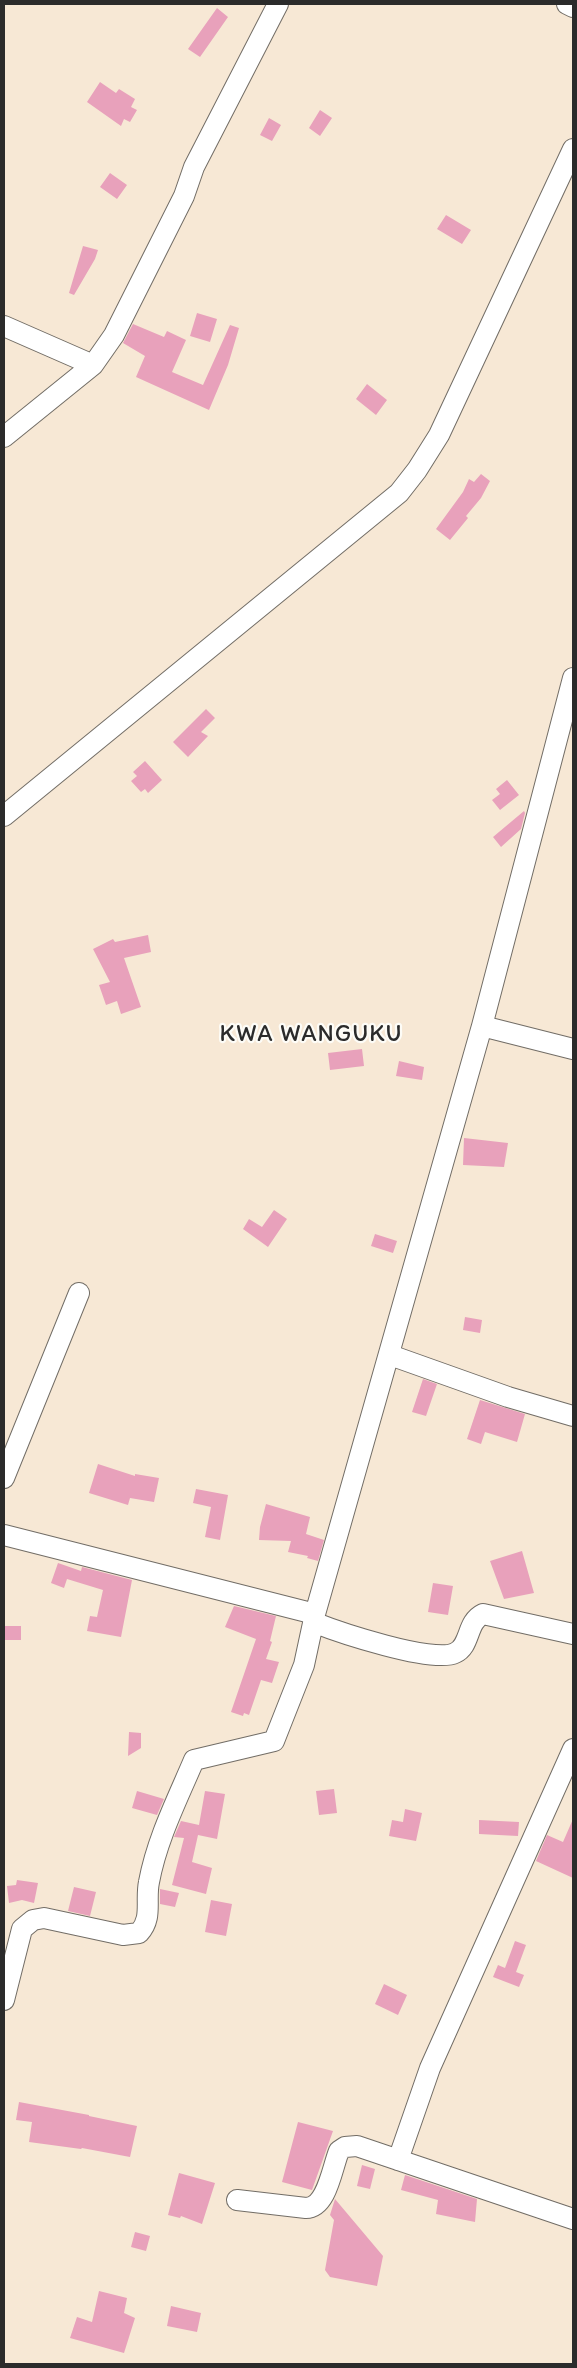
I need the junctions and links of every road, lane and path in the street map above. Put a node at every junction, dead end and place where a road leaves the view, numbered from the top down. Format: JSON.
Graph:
{"nodes":[{"id":1,"x":278,"y":4,"type":"edge"},
{"id":2,"x":566,"y":4,"type":"edge"},
{"id":3,"x":573,"y":7,"type":"edge"},
{"id":4,"x":573,"y":149,"type":"edge"},
{"id":5,"x":4,"y":326,"type":"edge"},
{"id":6,"x":93,"y":365,"type":"junction"},
{"id":7,"x":4,"y":437,"type":"edge"},
{"id":8,"x":573,"y":678,"type":"edge"},
{"id":9,"x":4,"y":816,"type":"edge"},
{"id":10,"x":482,"y":1026,"type":"junction"},
{"id":11,"x":573,"y":1049,"type":"edge"},
{"id":12,"x":79,"y":1293,"type":"dead end"},
{"id":13,"x":390,"y":1355,"type":"junction"},
{"id":14,"x":573,"y":1416,"type":"edge"},
{"id":15,"x":4,"y":1478,"type":"edge"},
{"id":16,"x":4,"y":1535,"type":"edge"},
{"id":17,"x":314,"y":1618,"type":"junction"},
{"id":18,"x":573,"y":1634,"type":"edge"},
{"id":19,"x":573,"y":1749,"type":"edge"},
{"id":20,"x":4,"y":2000,"type":"edge"},
{"id":21,"x":398,"y":2160,"type":"junction"},
{"id":22,"x":237,"y":2200,"type":"dead end"},
{"id":23,"x":573,"y":2219,"type":"edge"}],
"edges":[{"from":1,"to":6,"type":"street"},
{"from":2,"to":3,"type":"street"},
{"from":4,"to":9,"type":"street"},
{"from":5,"to":6,"type":"street"},
{"from":6,"to":7,"type":"street"},
{"from":8,"to":10,"type":"street"},
{"from":10,"to":11,"type":"street"},
{"from":10,"to":13,"type":"street"},
{"from":12,"to":15,"type":"street"},
{"from":13,"to":14,"type":"street"},
{"from":13,"to":17,"type":"street"},
{"from":16,"to":17,"type":"street"},
{"from":17,"to":18,"type":"street"},
{"from":17,"to":20,"type":"street"},
{"from":19,"to":21,"type":"street"},
{"from":21,"to":22,"type":"street"},
{"from":21,"to":23,"type":"street"}]}
